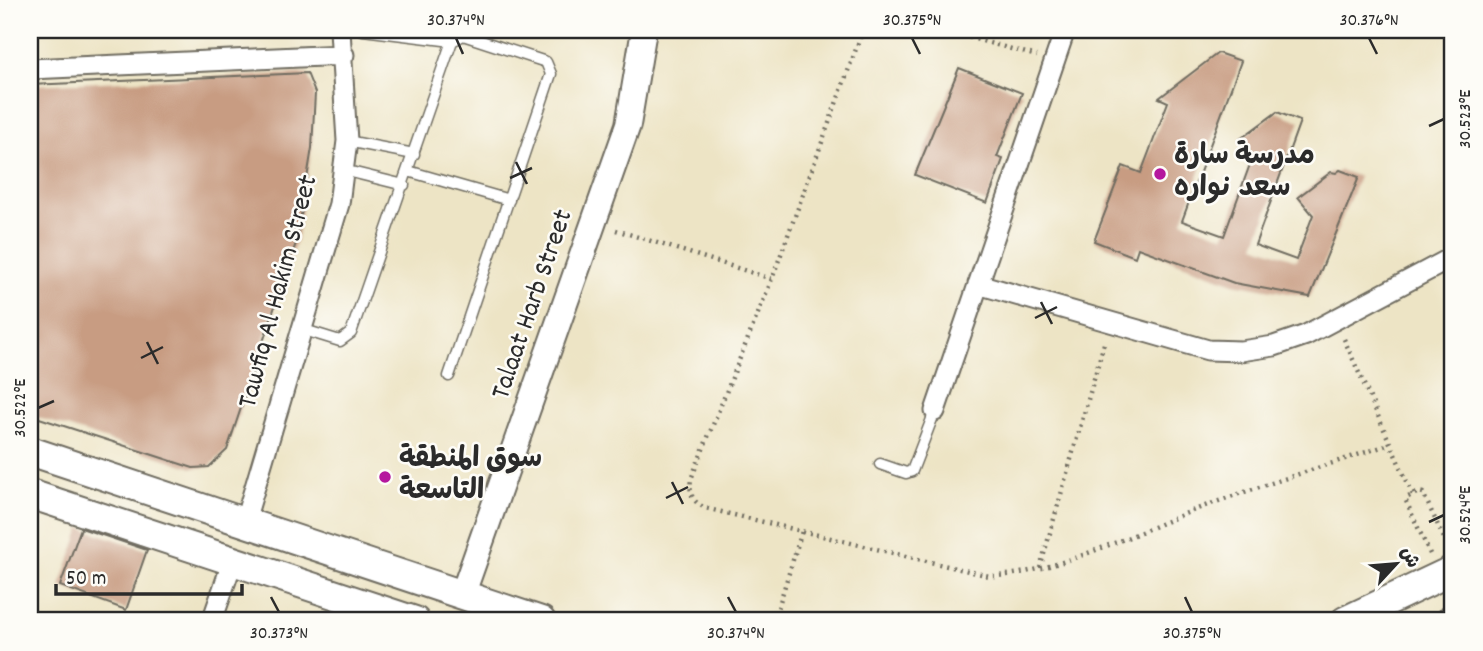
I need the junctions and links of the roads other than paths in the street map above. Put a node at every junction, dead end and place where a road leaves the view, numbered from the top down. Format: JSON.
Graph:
{"nodes":[{"id":1,"x":340,"y":30,"type":"edge"},
{"id":2,"x":365,"y":30,"type":"edge"},
{"id":3,"x":644,"y":30,"type":"edge"},
{"id":4,"x":1065,"y":30,"type":"edge"},
{"id":5,"x":452,"y":41,"type":"junction"},
{"id":6,"x":344,"y":55,"type":"junction"},
{"id":7,"x":30,"y":69,"type":"edge"},
{"id":8,"x":347,"y":141,"type":"junction"},
{"id":9,"x":414,"y":155,"type":"junction"},
{"id":10,"x":343,"y":170,"type":"junction"},
{"id":11,"x":408,"y":171,"type":"junction"},
{"id":12,"x":404,"y":185,"type":"junction"},
{"id":13,"x":509,"y":200,"type":"junction"},
{"id":14,"x":1453,"y":257,"type":"edge"},
{"id":15,"x":978,"y":284,"type":"junction"},
{"id":16,"x":301,"y":329,"type":"junction"},
{"id":17,"x":449,"y":376,"type":"dead end"},
{"id":18,"x":935,"y":411,"type":"joint"},
{"id":19,"x":30,"y":451,"type":"edge"},
{"id":20,"x":880,"y":464,"type":"dead end"},
{"id":21,"x":30,"y":495,"type":"edge"},
{"id":22,"x":243,"y":524,"type":"junction"},
{"id":23,"x":233,"y":560,"type":"junction"},
{"id":24,"x":1449,"y":568,"type":"edge"},
{"id":25,"x":426,"y":584,"type":"junction"},
{"id":26,"x":462,"y":596,"type":"junction"},
{"id":27,"x":493,"y":614,"type":"edge"},
{"id":28,"x":212,"y":621,"type":"edge"},
{"id":29,"x":416,"y":621,"type":"edge"},
{"id":30,"x":541,"y":621,"type":"edge"},
{"id":31,"x":1345,"y":621,"type":"edge"}],
"edges":[{"from":1,"to":6,"type":"street","name":"Tawfiq Al Hakim Street"},
{"from":2,"to":5,"type":"lane"},
{"from":3,"to":26,"type":"street","name":"Talaat Harb Street"},
{"from":4,"to":15,"type":"street"},
{"from":5,"to":9,"type":"lane"},
{"from":5,"to":13,"type":"lane"},
{"from":6,"to":7,"type":"street"},
{"from":6,"to":8,"type":"street","name":"Tawfiq Al Hakim Street"},
{"from":8,"to":9,"type":"lane"},
{"from":8,"to":10,"type":"street","name":"Tawfiq Al Hakim Street"},
{"from":9,"to":11,"type":"lane"},
{"from":10,"to":12,"type":"lane"},
{"from":10,"to":16,"type":"street","name":"Tawfiq Al Hakim Street"},
{"from":11,"to":12,"type":"lane"},
{"from":11,"to":13,"type":"lane"},
{"from":12,"to":16,"type":"lane"},
{"from":13,"to":17,"type":"lane"},
{"from":14,"to":15,"type":"street"},
{"from":15,"to":18,"type":"street"},
{"from":16,"to":22,"type":"street","name":"Tawfiq Al Hakim Street"},
{"from":18,"to":20,"type":"lane"},
{"from":19,"to":22,"type":"main road"},
{"from":21,"to":23,"type":"main road"},
{"from":22,"to":25,"type":"main road"},
{"from":23,"to":28,"type":"street"},
{"from":23,"to":29,"type":"main road"},
{"from":24,"to":31,"type":"main road"},
{"from":25,"to":26,"type":"main road"},
{"from":25,"to":29,"type":"main road"},
{"from":26,"to":27,"type":"main road"},
{"from":27,"to":30,"type":"main road"}]}
